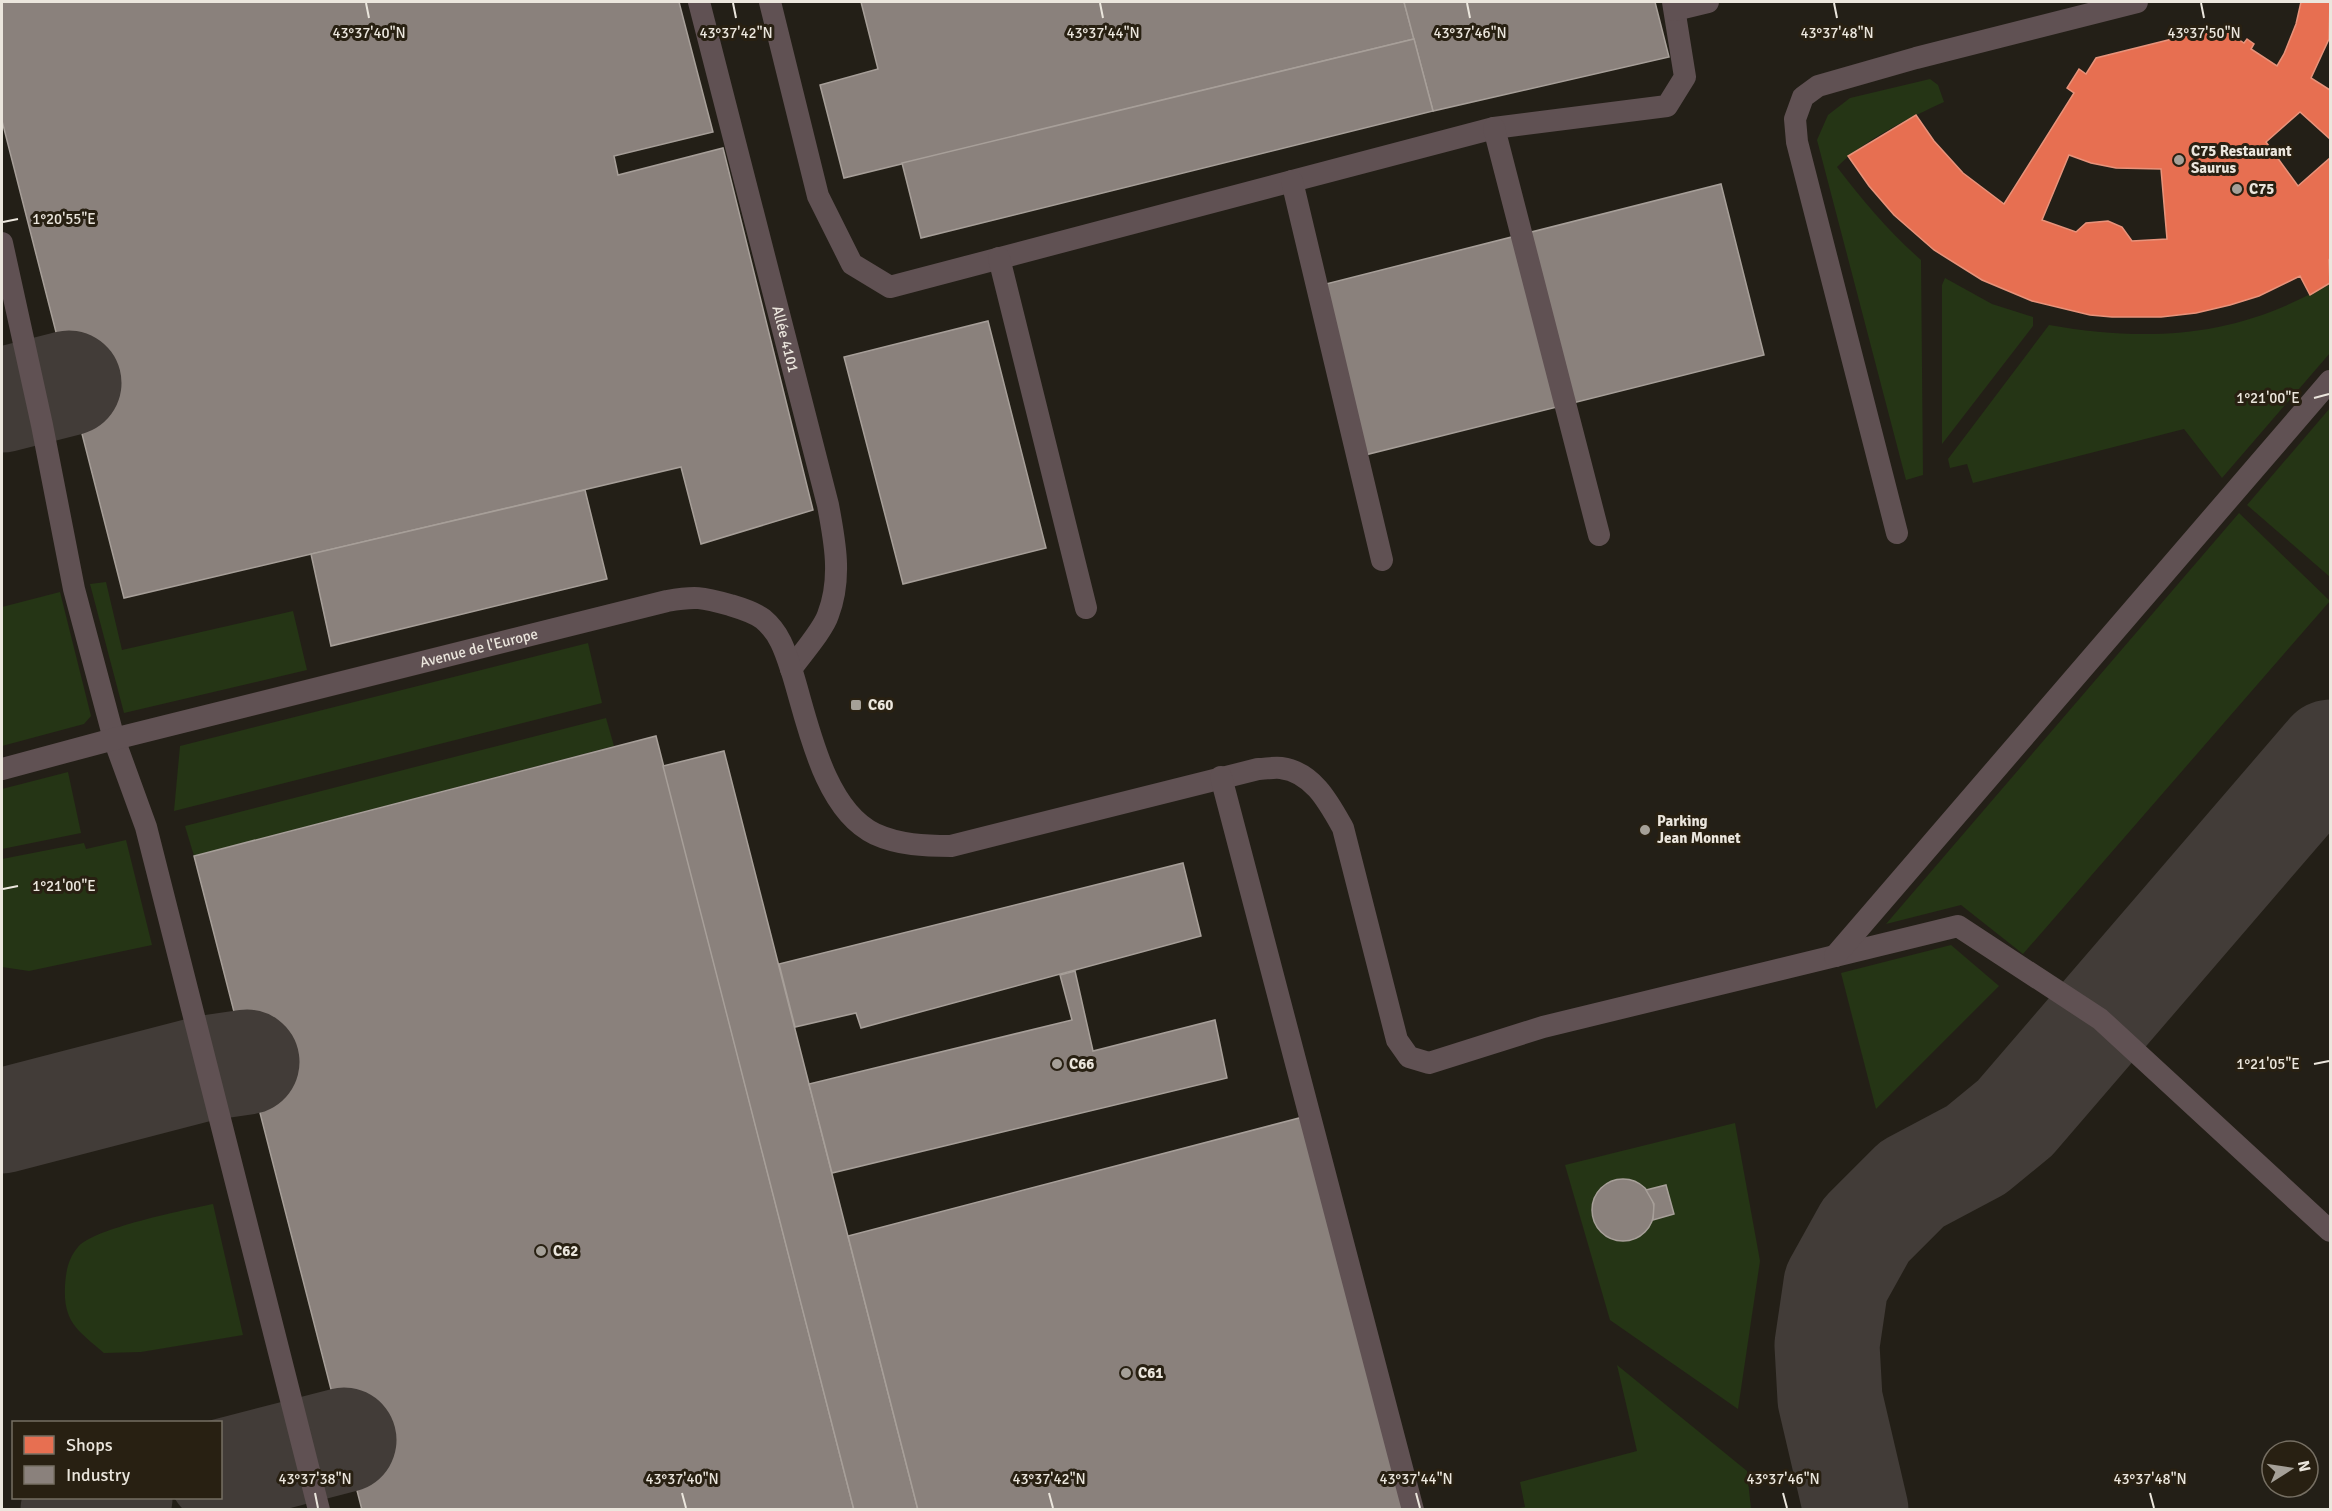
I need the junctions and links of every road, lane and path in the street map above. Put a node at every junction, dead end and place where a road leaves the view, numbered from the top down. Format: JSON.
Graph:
{"nodes":[{"id":1,"x":699,"y":2,"type":"edge"},
{"id":2,"x":770,"y":2,"type":"edge"},
{"id":3,"x":1708,"y":2,"type":"edge"},
{"id":4,"x":2137,"y":2,"type":"edge"},
{"id":5,"x":1674,"y":6,"type":"edge"},
{"id":6,"x":1494,"y":128,"type":"junction"},
{"id":7,"x":1292,"y":181,"type":"junction"},
{"id":8,"x":2,"y":243,"type":"edge"},
{"id":9,"x":999,"y":258,"type":"junction"},
{"id":10,"x":2331,"y":381,"type":"edge"},
{"id":11,"x":1898,"y":533,"type":"dead end"},
{"id":12,"x":1599,"y":535,"type":"dead end"},
{"id":13,"x":1382,"y":560,"type":"dead end"},
{"id":14,"x":1086,"y":608,"type":"dead end"},
{"id":15,"x":791,"y":669,"type":"junction"},
{"id":16,"x":114,"y":739,"type":"junction"},
{"id":17,"x":2,"y":769,"type":"edge"},
{"id":18,"x":1221,"y":777,"type":"junction"},
{"id":19,"x":1835,"y":956,"type":"junction"},
{"id":20,"x":2331,"y":1231,"type":"edge"},
{"id":21,"x":319,"y":1509,"type":"edge"},
{"id":22,"x":1413,"y":1509,"type":"edge"}],
"edges":[{"from":1,"to":15,"type":"lane","name":"Allée 4101"},
{"from":2,"to":9,"type":"lane"},
{"from":3,"to":5,"type":"lane"},
{"from":4,"to":11,"type":"lane"},
{"from":5,"to":6,"type":"lane"},
{"from":6,"to":7,"type":"lane"},
{"from":6,"to":12,"type":"lane"},
{"from":7,"to":9,"type":"lane"},
{"from":7,"to":13,"type":"lane"},
{"from":8,"to":16,"type":"lane"},
{"from":9,"to":14,"type":"lane"},
{"from":10,"to":19,"type":"lane"},
{"from":15,"to":16,"type":"lane","name":"Avenue de l'Europe"},
{"from":15,"to":18,"type":"lane","name":"Avenue de l'Europe"},
{"from":16,"to":17,"type":"lane","name":"Avenue de l'Europe"},
{"from":16,"to":21,"type":"lane"},
{"from":18,"to":19,"type":"lane"},
{"from":18,"to":22,"type":"lane"},
{"from":19,"to":20,"type":"lane"}]}
